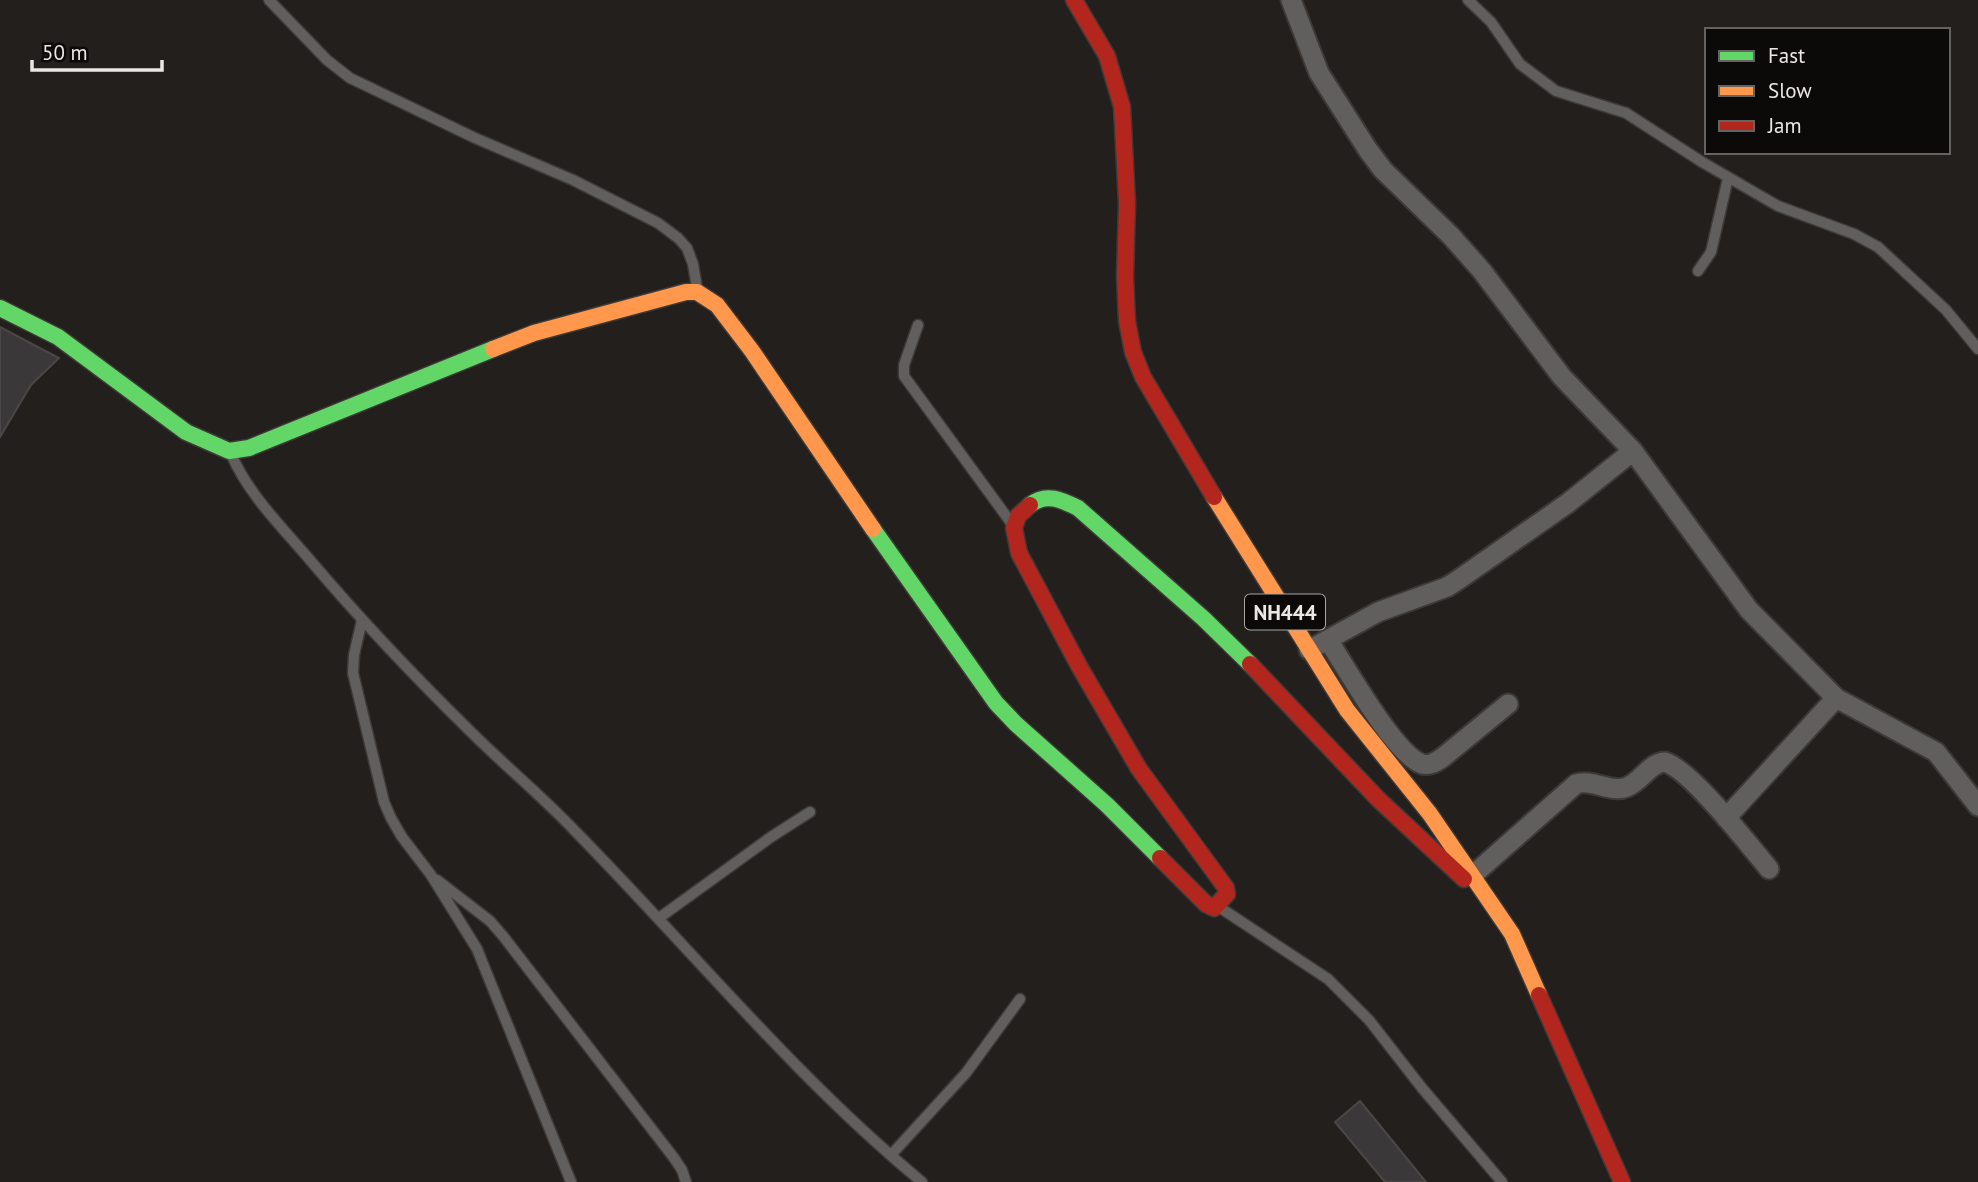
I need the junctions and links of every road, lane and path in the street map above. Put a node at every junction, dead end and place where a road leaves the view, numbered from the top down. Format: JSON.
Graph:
{"nodes":[{"id":1,"x":269,"y":0,"type":"edge"},
{"id":2,"x":1074,"y":0,"type":"edge"},
{"id":3,"x":1291,"y":0,"type":"edge"},
{"id":4,"x":1468,"y":0,"type":"edge"},
{"id":5,"x":1728,"y":178,"type":"junction"},
{"id":6,"x":1698,"y":271,"type":"dead end"},
{"id":7,"x":697,"y":292,"type":"junction"},
{"id":8,"x":0,"y":308,"type":"edge"},
{"id":9,"x":918,"y":325,"type":"dead end"},
{"id":10,"x":1978,"y":349,"type":"edge"},
{"id":11,"x":229,"y":451,"type":"junction"},
{"id":12,"x":1633,"y":451,"type":"junction"},
{"id":13,"x":1014,"y":528,"type":"junction"},
{"id":14,"x":362,"y":621,"type":"junction"},
{"id":15,"x":1328,"y":640,"type":"junction"},
{"id":16,"x":1309,"y":650,"type":"junction"},
{"id":17,"x":1836,"y":698,"type":"junction"},
{"id":18,"x":1508,"y":705,"type":"dead end"},
{"id":19,"x":1978,"y":806,"type":"edge"},
{"id":20,"x":810,"y":812,"type":"dead end"},
{"id":21,"x":1726,"y":818,"type":"junction"},
{"id":22,"x":1769,"y":869,"type":"dead end"},
{"id":23,"x":431,"y":875,"type":"junction"},
{"id":24,"x":1473,"y":875,"type":"junction"},
{"id":25,"x":1491,"y":901,"type":"junction"},
{"id":26,"x":1218,"y":906,"type":"junction"},
{"id":27,"x":659,"y":918,"type":"junction"},
{"id":28,"x":1020,"y":999,"type":"dead end"},
{"id":29,"x":891,"y":1155,"type":"junction"},
{"id":30,"x":571,"y":1182,"type":"edge"},
{"id":31,"x":685,"y":1182,"type":"edge"},
{"id":32,"x":922,"y":1182,"type":"edge"},
{"id":33,"x":1502,"y":1182,"type":"edge"},
{"id":34,"x":1622,"y":1182,"type":"edge"}],
"edges":[{"from":1,"to":7,"type":"lane"},
{"from":2,"to":16,"type":"main road","number":"NH444"},
{"from":3,"to":12,"type":"street"},
{"from":4,"to":5,"type":"lane"},
{"from":5,"to":6,"type":"lane"},
{"from":5,"to":10,"type":"lane"},
{"from":7,"to":11,"type":"main road"},
{"from":7,"to":26,"type":"main road"},
{"from":8,"to":11,"type":"main road"},
{"from":9,"to":13,"type":"lane"},
{"from":11,"to":14,"type":"lane"},
{"from":12,"to":15,"type":"street"},
{"from":12,"to":17,"type":"street"},
{"from":13,"to":25,"type":"main road"},
{"from":13,"to":26,"type":"main road"},
{"from":14,"to":23,"type":"lane"},
{"from":14,"to":27,"type":"lane"},
{"from":15,"to":16,"type":"street"},
{"from":15,"to":18,"type":"street"},
{"from":16,"to":24,"type":"main road","number":"NH444"},
{"from":17,"to":19,"type":"street"},
{"from":17,"to":21,"type":"street"},
{"from":20,"to":27,"type":"lane"},
{"from":21,"to":22,"type":"street"},
{"from":21,"to":24,"type":"street"},
{"from":23,"to":30,"type":"lane"},
{"from":23,"to":31,"type":"lane"},
{"from":24,"to":25,"type":"main road","number":"NH444"},
{"from":25,"to":34,"type":"main road","number":"NH444"},
{"from":26,"to":33,"type":"lane"},
{"from":27,"to":29,"type":"lane"},
{"from":28,"to":29,"type":"lane"},
{"from":29,"to":32,"type":"lane"}]}
